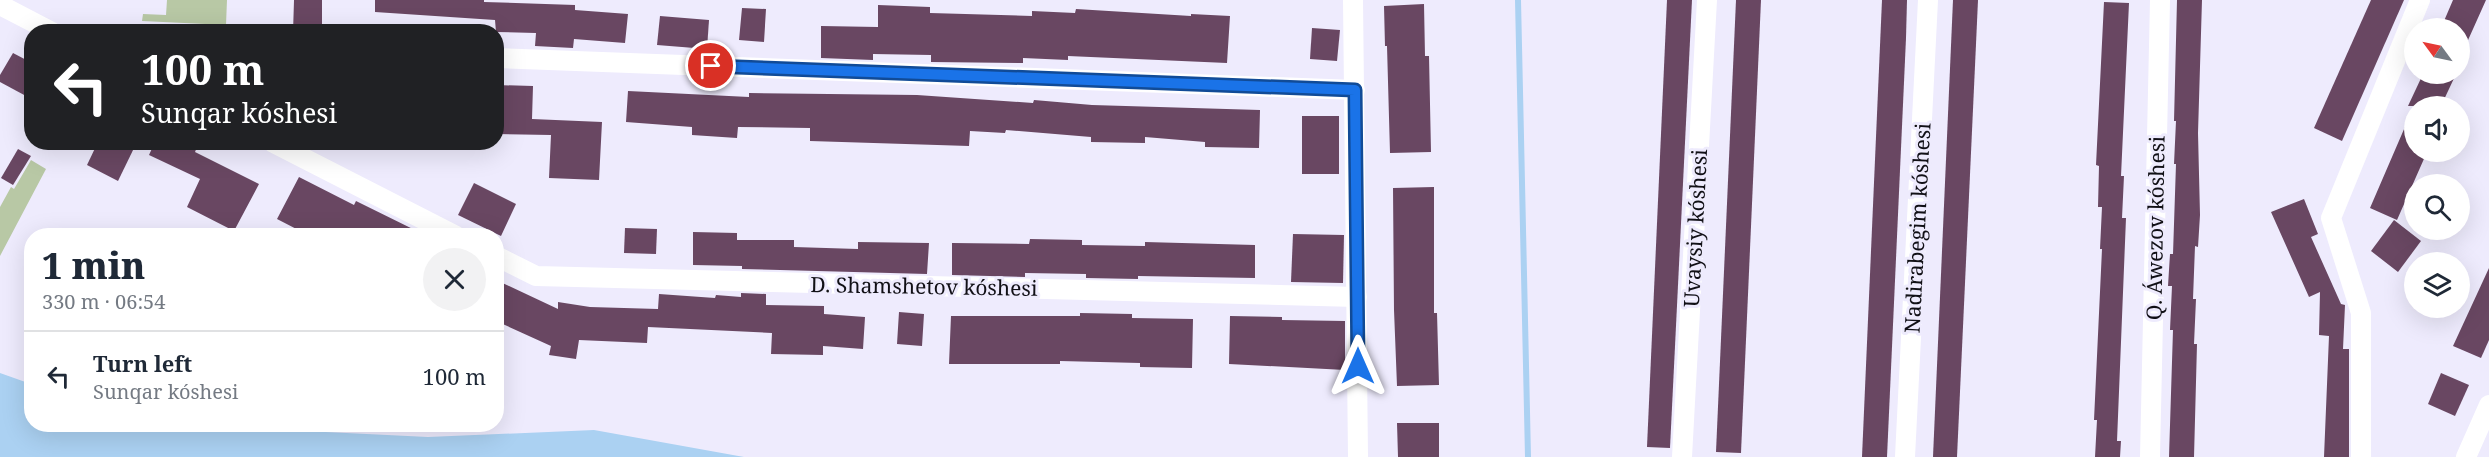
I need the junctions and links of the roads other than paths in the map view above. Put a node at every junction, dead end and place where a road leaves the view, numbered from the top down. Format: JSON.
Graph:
{"nodes":[{"id":1,"x":1353,"y":0,"type":"edge"},
{"id":2,"x":1707,"y":0,"type":"edge"},
{"id":3,"x":1928,"y":0,"type":"edge"},
{"id":4,"x":2160,"y":0,"type":"edge"},
{"id":5,"x":2420,"y":0,"type":"edge"},
{"id":6,"x":0,"y":5,"type":"edge"},
{"id":7,"x":37,"y":24,"type":"edge"},
{"id":8,"x":504,"y":58,"type":"edge"},
{"id":9,"x":1355,"y":90,"type":"junction"},
{"id":10,"x":288,"y":150,"type":"edge"},
{"id":11,"x":440,"y":228,"type":"edge"},
{"id":12,"x":504,"y":260,"type":"edge"},
{"id":13,"x":1357,"y":297,"type":"junction"},
{"id":14,"x":2489,"y":405,"type":"edge"},
{"id":15,"x":1358,"y":457,"type":"edge"},
{"id":16,"x":1682,"y":457,"type":"edge"},
{"id":17,"x":1905,"y":457,"type":"edge"},
{"id":18,"x":2150,"y":457,"type":"edge"},
{"id":19,"x":2361,"y":457,"type":"edge"},
{"id":20,"x":2466,"y":457,"type":"edge"}],
"edges":[{"from":1,"to":9,"type":"street"},
{"from":2,"to":16,"type":"street","name":"Uvaysiy kóshesi"},
{"from":3,"to":17,"type":"street","name":"Nadirabegim kóshesi"},
{"from":4,"to":18,"type":"street","name":"Q. Áwezov kóshesi"},
{"from":5,"to":19,"type":"street"},
{"from":6,"to":7,"type":"street"},
{"from":8,"to":9,"type":"street"},
{"from":9,"to":13,"type":"street"},
{"from":10,"to":11,"type":"street"},
{"from":12,"to":13,"type":"street","name":"D. Shamshetov kóshesi"},
{"from":13,"to":15,"type":"street"},
{"from":14,"to":20,"type":"street"}]}
